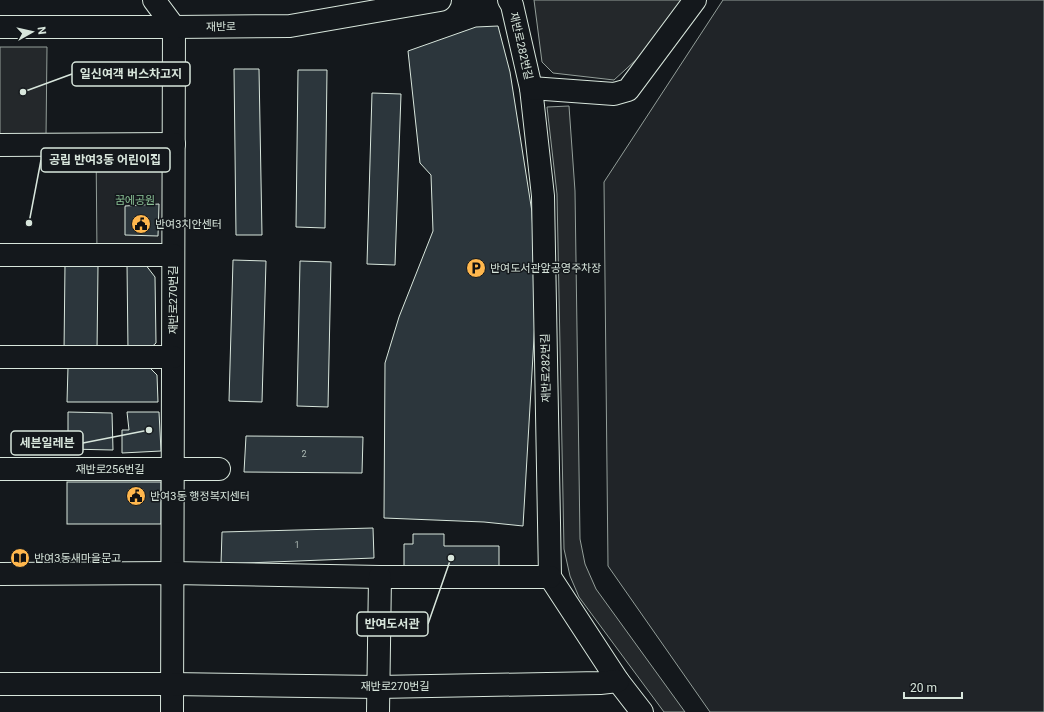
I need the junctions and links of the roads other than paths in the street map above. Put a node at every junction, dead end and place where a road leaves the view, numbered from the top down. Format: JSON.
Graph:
{"nodes":[{"id":1,"x":154,"y":0,"type":"edge"},
{"id":2,"x":440,"y":0,"type":"edge"},
{"id":3,"x":509,"y":0,"type":"edge"},
{"id":4,"x":695,"y":0,"type":"edge"},
{"id":5,"x":0,"y":27,"type":"edge"},
{"id":6,"x":174,"y":27,"type":"junction"},
{"id":7,"x":530,"y":88,"type":"junction"},
{"id":8,"x":0,"y":144,"type":"edge"},
{"id":9,"x":174,"y":144,"type":"junction"},
{"id":10,"x":0,"y":255,"type":"edge"},
{"id":11,"x":174,"y":255,"type":"junction"},
{"id":12,"x":0,"y":357,"type":"edge"},
{"id":13,"x":173,"y":357,"type":"junction"},
{"id":14,"x":173,"y":469,"type":"junction"},
{"id":15,"x":219,"y":469,"type":"dead end"},
{"id":16,"x":0,"y":470,"type":"edge"},
{"id":17,"x":172,"y":573,"type":"junction"},
{"id":18,"x":0,"y":574,"type":"edge"},
{"id":19,"x":550,"y":576,"type":"junction"},
{"id":20,"x":380,"y":577,"type":"junction"},
{"id":21,"x":618,"y":681,"type":"junction"},
{"id":22,"x":0,"y":684,"type":"edge"},
{"id":23,"x":172,"y":684,"type":"junction"},
{"id":24,"x":378,"y":687,"type":"junction"},
{"id":25,"x":172,"y":712,"type":"edge"},
{"id":26,"x":378,"y":712,"type":"edge"},
{"id":27,"x":642,"y":712,"type":"edge"}],
"edges":[{"from":1,"to":6,"type":"street"},
{"from":2,"to":6,"type":"street","name":"재반로"},
{"from":3,"to":7,"type":"street","name":"재반로282번길"},
{"from":4,"to":7,"type":"street"},
{"from":5,"to":6,"type":"street","name":"재반로"},
{"from":6,"to":9,"type":"street","name":"재반로270번길"},
{"from":7,"to":19,"type":"street","name":"재반로282번길"},
{"from":8,"to":9,"type":"street"},
{"from":9,"to":11,"type":"street","name":"재반로270번길"},
{"from":10,"to":11,"type":"street"},
{"from":11,"to":13,"type":"street","name":"재반로270번길"},
{"from":12,"to":13,"type":"street"},
{"from":13,"to":14,"type":"street","name":"재반로270번길"},
{"from":14,"to":15,"type":"street","name":"재반로256번길"},
{"from":14,"to":16,"type":"street","name":"재반로256번길"},
{"from":14,"to":17,"type":"street","name":"재반로270번길"},
{"from":17,"to":18,"type":"street"},
{"from":17,"to":20,"type":"street"},
{"from":17,"to":23,"type":"street","name":"재반로270번길"},
{"from":19,"to":20,"type":"street"},
{"from":19,"to":21,"type":"street"},
{"from":20,"to":24,"type":"street"},
{"from":21,"to":24,"type":"street","name":"재반로270번길"},
{"from":21,"to":27,"type":"street"},
{"from":22,"to":23,"type":"street"},
{"from":23,"to":24,"type":"street","name":"재반로270번길"},
{"from":23,"to":25,"type":"street","name":"재반로270번길"},
{"from":24,"to":26,"type":"street"}]}
